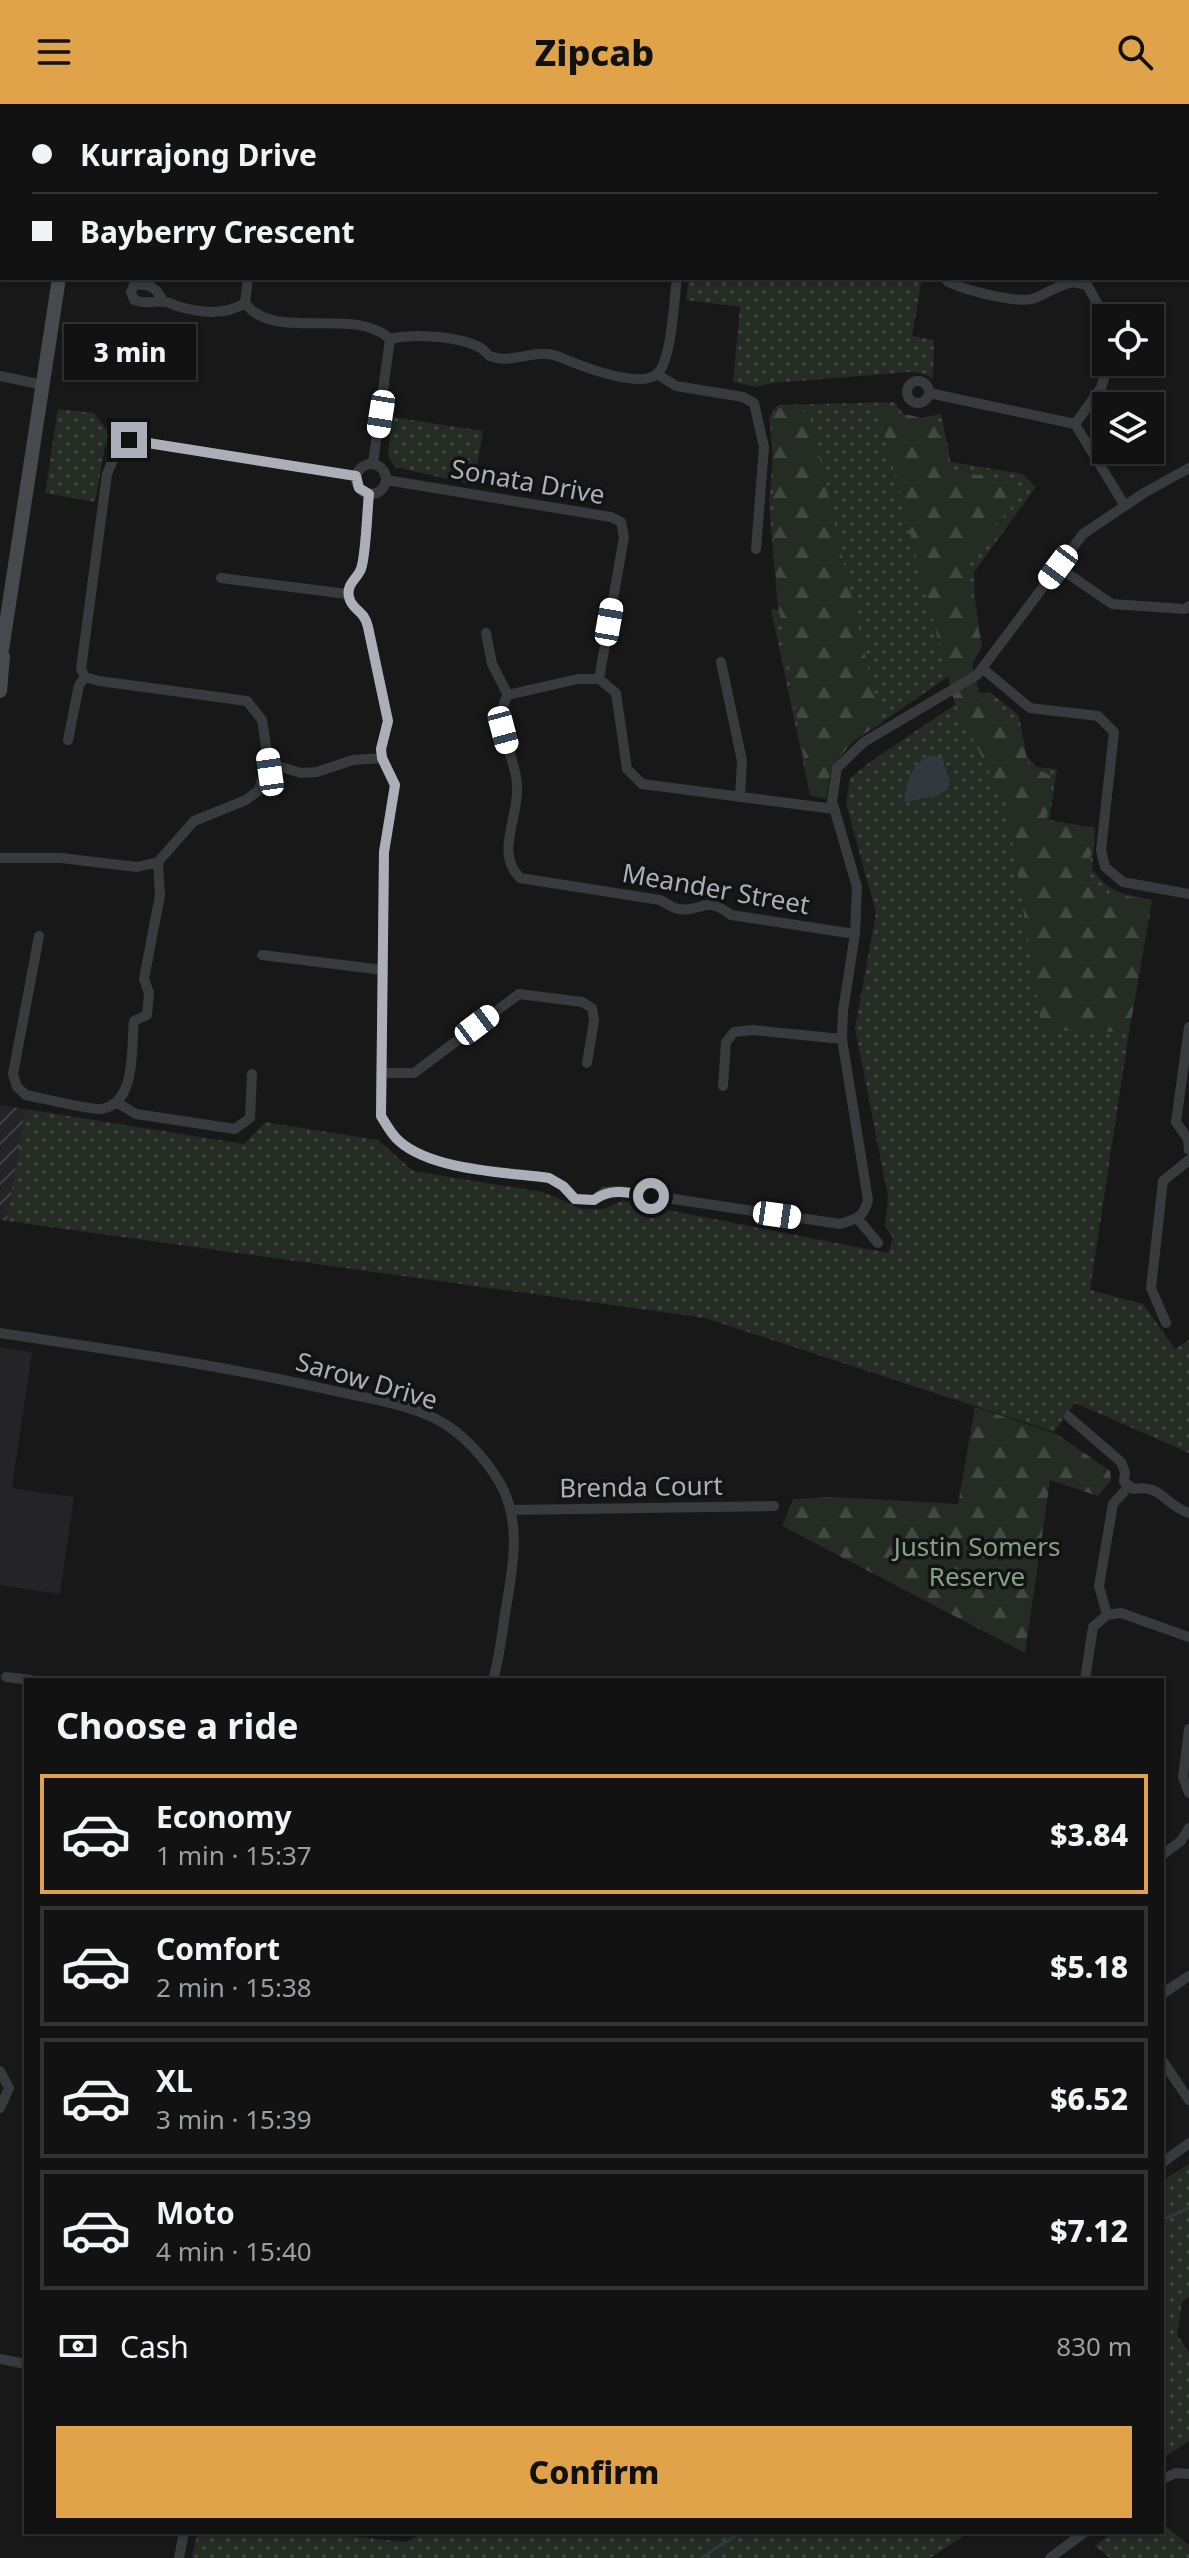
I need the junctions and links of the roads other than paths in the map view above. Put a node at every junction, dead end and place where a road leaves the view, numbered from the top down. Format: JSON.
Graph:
{"nodes":[{"id":1,"x":59,"y":280,"type":"edge"},
{"id":2,"x":248,"y":280,"type":"edge"},
{"id":3,"x":677,"y":280,"type":"edge"},
{"id":4,"x":1072,"y":280,"type":"edge"},
{"id":5,"x":947,"y":281,"type":"dead end"},
{"id":6,"x":163,"y":301,"type":"dead end"},
{"id":7,"x":245,"y":303,"type":"junction"},
{"id":8,"x":1098,"y":304,"type":"edge"},
{"id":9,"x":390,"y":339,"type":"junction"},
{"id":10,"x":657,"y":374,"type":"junction"},
{"id":11,"x":0,"y":376,"type":"edge"},
{"id":12,"x":1105,"y":376,"type":"edge"},
{"id":13,"x":43,"y":385,"type":"junction"},
{"id":14,"x":929,"y":393,"type":"dead end"},
{"id":15,"x":1075,"y":424,"type":"junction"},
{"id":16,"x":373,"y":463,"type":"junction"},
{"id":17,"x":1189,"y":468,"type":"edge"},
{"id":18,"x":356,"y":476,"type":"junction"},
{"id":19,"x":386,"y":480,"type":"junction"},
{"id":20,"x":369,"y":494,"type":"junction"},
{"id":21,"x":1125,"y":506,"type":"junction"},
{"id":22,"x":756,"y":549,"type":"dead end"},
{"id":23,"x":1058,"y":567,"type":"junction"},
{"id":24,"x":221,"y":578,"type":"dead end"},
{"id":25,"x":347,"y":594,"type":"junction"},
{"id":26,"x":1189,"y":606,"type":"edge"},
{"id":27,"x":486,"y":633,"type":"dead end"},
{"id":28,"x":5,"y":637,"type":"junction"},
{"id":29,"x":721,"y":662,"type":"dead end"},
{"id":30,"x":0,"y":663,"type":"edge"},
{"id":31,"x":982,"y":668,"type":"junction"},
{"id":32,"x":85,"y":677,"type":"junction"},
{"id":33,"x":599,"y":679,"type":"junction"},
{"id":34,"x":0,"y":691,"type":"edge"},
{"id":35,"x":508,"y":695,"type":"junction"},
{"id":36,"x":68,"y":740,"type":"dead end"},
{"id":37,"x":382,"y":758,"type":"junction"},
{"id":38,"x":270,"y":772,"type":"junction"},
{"id":39,"x":740,"y":797,"type":"junction"},
{"id":40,"x":834,"y":809,"type":"junction"},
{"id":41,"x":0,"y":858,"type":"edge"},
{"id":42,"x":158,"y":862,"type":"junction"},
{"id":43,"x":1189,"y":894,"type":"edge"},
{"id":44,"x":855,"y":934,"type":"junction"},
{"id":45,"x":39,"y":936,"type":"dead end"},
{"id":46,"x":262,"y":955,"type":"dead end"},
{"id":47,"x":383,"y":970,"type":"junction"},
{"id":48,"x":1189,"y":1027,"type":"edge"},
{"id":49,"x":842,"y":1039,"type":"junction"},
{"id":50,"x":587,"y":1063,"type":"dead end"},
{"id":51,"x":381,"y":1073,"type":"junction"},
{"id":52,"x":252,"y":1074,"type":"dead end"},
{"id":53,"x":723,"y":1086,"type":"dead end"},
{"id":54,"x":116,"y":1102,"type":"junction"},
{"id":55,"x":1189,"y":1150,"type":"edge"},
{"id":56,"x":1189,"y":1160,"type":"edge"},
{"id":57,"x":858,"y":1219,"type":"junction"},
{"id":58,"x":878,"y":1243,"type":"dead end"},
{"id":59,"x":1166,"y":1323,"type":"dead end"},
{"id":60,"x":0,"y":1333,"type":"edge"},
{"id":61,"x":1069,"y":1417,"type":"dead end"},
{"id":62,"x":1129,"y":1486,"type":"junction"},
{"id":63,"x":774,"y":1506,"type":"dead end"},
{"id":64,"x":510,"y":1510,"type":"junction"},
{"id":65,"x":1189,"y":1513,"type":"edge"},
{"id":66,"x":1107,"y":1615,"type":"junction"},
{"id":67,"x":1189,"y":1637,"type":"edge"},
{"id":68,"x":6,"y":1677,"type":"dead end"},
{"id":69,"x":493,"y":1678,"type":"edge"},
{"id":70,"x":1085,"y":1678,"type":"edge"},
{"id":71,"x":24,"y":1679,"type":"edge"},
{"id":72,"x":1189,"y":1729,"type":"edge"},
{"id":73,"x":1189,"y":1793,"type":"edge"},
{"id":74,"x":1189,"y":1828,"type":"edge"},
{"id":75,"x":1164,"y":1854,"type":"edge"},
{"id":76,"x":1189,"y":1976,"type":"edge"},
{"id":77,"x":1164,"y":1993,"type":"edge"},
{"id":78,"x":1164,"y":2063,"type":"edge"},
{"id":79,"x":0,"y":2071,"type":"edge"},
{"id":80,"x":1189,"y":2100,"type":"edge"},
{"id":81,"x":0,"y":2108,"type":"edge"},
{"id":82,"x":1189,"y":2143,"type":"edge"},
{"id":83,"x":1164,"y":2162,"type":"edge"},
{"id":84,"x":0,"y":2359,"type":"edge"},
{"id":85,"x":24,"y":2364,"type":"edge"},
{"id":86,"x":1189,"y":2474,"type":"edge"},
{"id":87,"x":1164,"y":2478,"type":"edge"},
{"id":88,"x":184,"y":2534,"type":"edge"},
{"id":89,"x":1082,"y":2534,"type":"edge"},
{"id":90,"x":179,"y":2558,"type":"edge"},
{"id":91,"x":1050,"y":2558,"type":"edge"}],
"edges":[{"from":1,"to":13,"type":"street"},
{"from":2,"to":7,"type":"street"},
{"from":3,"to":10,"type":"street"},
{"from":4,"to":5,"type":"street"},
{"from":4,"to":8,"type":"street"},
{"from":6,"to":7,"type":"street"},
{"from":7,"to":9,"type":"street"},
{"from":9,"to":10,"type":"street"},
{"from":9,"to":16,"type":"street"},
{"from":10,"to":22,"type":"street"},
{"from":11,"to":13,"type":"street"},
{"from":12,"to":15,"type":"street"},
{"from":13,"to":28,"type":"street"},
{"from":14,"to":15,"type":"street"},
{"from":15,"to":21,"type":"street"},
{"from":16,"to":18,"type":"street"},
{"from":16,"to":19,"type":"street"},
{"from":17,"to":21,"type":"street"},
{"from":18,"to":20,"type":"street"},
{"from":18,"to":32,"type":"street"},
{"from":19,"to":20,"type":"street"},
{"from":19,"to":33,"type":"street","name":"Sonata Drive"},
{"from":20,"to":25,"type":"street"},
{"from":21,"to":23,"type":"street"},
{"from":23,"to":26,"type":"street"},
{"from":23,"to":31,"type":"street"},
{"from":24,"to":25,"type":"street"},
{"from":25,"to":37,"type":"street"},
{"from":27,"to":35,"type":"street"},
{"from":28,"to":30,"type":"street"},
{"from":28,"to":34,"type":"street"},
{"from":29,"to":39,"type":"street"},
{"from":31,"to":40,"type":"street"},
{"from":31,"to":43,"type":"street"},
{"from":32,"to":36,"type":"street"},
{"from":32,"to":38,"type":"street"},
{"from":33,"to":35,"type":"street"},
{"from":33,"to":39,"type":"street"},
{"from":35,"to":44,"type":"street","name":"Meander Street"},
{"from":37,"to":38,"type":"street"},
{"from":37,"to":47,"type":"street"},
{"from":38,"to":42,"type":"street"},
{"from":39,"to":40,"type":"street"},
{"from":40,"to":44,"type":"street"},
{"from":41,"to":42,"type":"street"},
{"from":42,"to":54,"type":"street"},
{"from":44,"to":49,"type":"street"},
{"from":45,"to":54,"type":"street"},
{"from":46,"to":47,"type":"street"},
{"from":47,"to":51,"type":"street"},
{"from":48,"to":55,"type":"street"},
{"from":49,"to":53,"type":"street"},
{"from":49,"to":57,"type":"street"},
{"from":50,"to":51,"type":"street"},
{"from":51,"to":57,"type":"street"},
{"from":52,"to":54,"type":"street"},
{"from":56,"to":59,"type":"street"},
{"from":57,"to":58,"type":"street"},
{"from":60,"to":64,"type":"street","name":"Sarow Drive"},
{"from":61,"to":62,"type":"street"},
{"from":62,"to":65,"type":"street"},
{"from":62,"to":66,"type":"street"},
{"from":63,"to":64,"type":"street","name":"Brenda Court"},
{"from":64,"to":69,"type":"street","name":"Sarow Drive"},
{"from":66,"to":67,"type":"street"},
{"from":66,"to":70,"type":"street"},
{"from":68,"to":71,"type":"street"},
{"from":72,"to":73,"type":"street"},
{"from":74,"to":75,"type":"street"},
{"from":76,"to":77,"type":"street"},
{"from":78,"to":80,"type":"street"},
{"from":79,"to":81,"type":"street"},
{"from":82,"to":83,"type":"street"},
{"from":84,"to":85,"type":"street"},
{"from":86,"to":87,"type":"street"},
{"from":88,"to":90,"type":"street"},
{"from":89,"to":91,"type":"street"}]}
